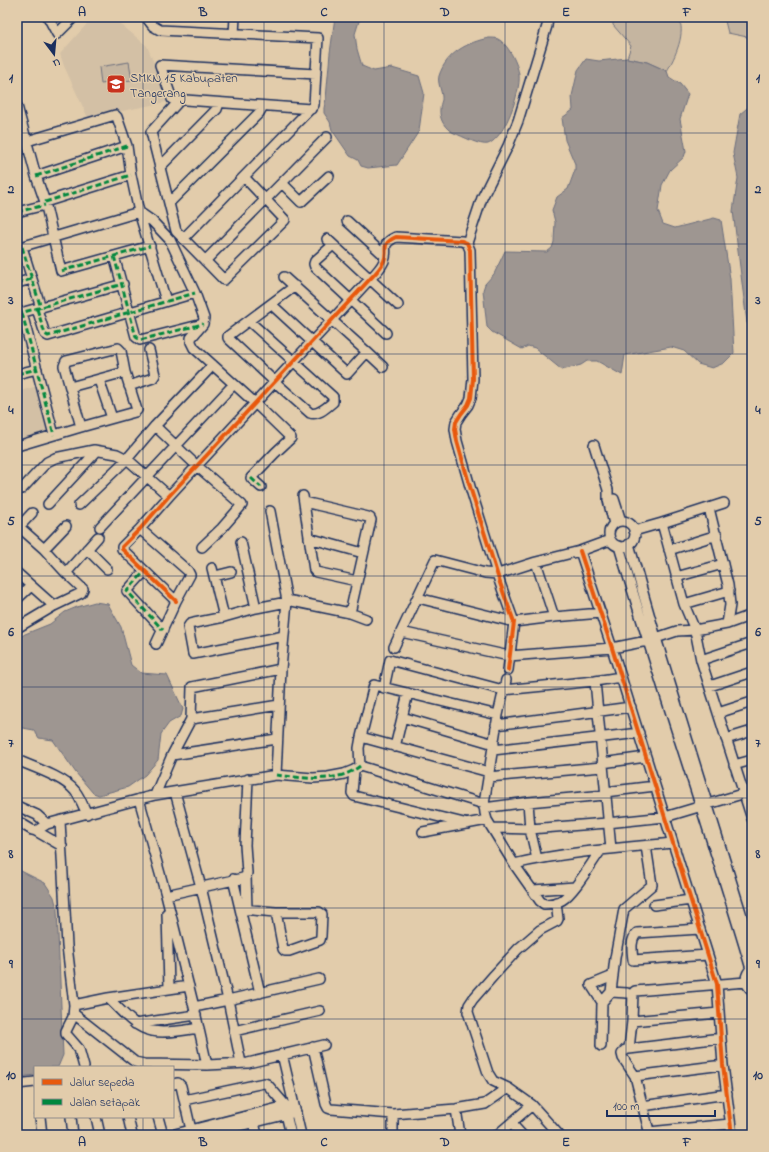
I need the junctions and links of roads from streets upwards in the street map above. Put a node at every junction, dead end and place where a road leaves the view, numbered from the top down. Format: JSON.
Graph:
{"nodes":[{"id":1,"x":48,"y":17,"type":"edge"},
{"id":2,"x":74,"y":17,"type":"edge"},
{"id":3,"x":146,"y":17,"type":"edge"},
{"id":4,"x":235,"y":17,"type":"edge"},
{"id":5,"x":548,"y":17,"type":"edge"},
{"id":6,"x":234,"y":34,"type":"junction"},
{"id":7,"x":316,"y":74,"type":"junction"},
{"id":8,"x":180,"y":100,"type":"junction"},
{"id":9,"x":219,"y":103,"type":"junction"},
{"id":10,"x":17,"y":106,"type":"edge"},
{"id":11,"x":264,"y":106,"type":"junction"},
{"id":12,"x":311,"y":109,"type":"junction"},
{"id":13,"x":327,"y":137,"type":"dead end"},
{"id":14,"x":27,"y":141,"type":"junction"},
{"id":15,"x":127,"y":146,"type":"junction"},
{"id":16,"x":160,"y":167,"type":"junction"},
{"id":17,"x":131,"y":175,"type":"junction"},
{"id":18,"x":36,"y":176,"type":"junction"},
{"id":19,"x":330,"y":176,"type":"dead end"},
{"id":20,"x":244,"y":177,"type":"junction"},
{"id":21,"x":282,"y":183,"type":"junction"},
{"id":22,"x":265,"y":200,"type":"junction"},
{"id":23,"x":45,"y":203,"type":"junction"},
{"id":24,"x":169,"y":203,"type":"junction"},
{"id":25,"x":17,"y":212,"type":"edge"},
{"id":26,"x":139,"y":212,"type":"junction"},
{"id":27,"x":347,"y":221,"type":"dead end"},
{"id":28,"x":53,"y":238,"type":"junction"},
{"id":29,"x":183,"y":239,"type":"junction"},
{"id":30,"x":467,"y":243,"type":"junction"},
{"id":31,"x":150,"y":246,"type":"junction"},
{"id":32,"x":20,"y":247,"type":"edge"},
{"id":33,"x":114,"y":256,"type":"junction"},
{"id":34,"x":385,"y":256,"type":"junction"},
{"id":35,"x":205,"y":261,"type":"junction"},
{"id":36,"x":284,"y":277,"type":"dead end"},
{"id":37,"x":32,"y":278,"type":"junction"},
{"id":38,"x":370,"y":279,"type":"junction"},
{"id":39,"x":17,"y":283,"type":"edge"},
{"id":40,"x":123,"y":284,"type":"junction"},
{"id":41,"x":295,"y":286,"type":"junction"},
{"id":42,"x":195,"y":293,"type":"junction"},
{"id":43,"x":351,"y":300,"type":"junction"},
{"id":44,"x":166,"y":301,"type":"junction"},
{"id":45,"x":271,"y":304,"type":"junction"},
{"id":46,"x":398,"y":305,"type":"dead end"},
{"id":47,"x":39,"y":308,"type":"junction"},
{"id":48,"x":130,"y":312,"type":"junction"},
{"id":49,"x":19,"y":313,"type":"edge"},
{"id":50,"x":332,"y":321,"type":"junction"},
{"id":51,"x":249,"y":322,"type":"junction"},
{"id":52,"x":203,"y":324,"type":"junction"},
{"id":53,"x":386,"y":333,"type":"dead end"},
{"id":54,"x":312,"y":342,"type":"junction"},
{"id":55,"x":149,"y":350,"type":"dead end"},
{"id":56,"x":367,"y":352,"type":"junction"},
{"id":57,"x":294,"y":361,"type":"junction"},
{"id":58,"x":212,"y":365,"type":"junction"},
{"id":59,"x":383,"y":368,"type":"dead end"},
{"id":60,"x":37,"y":369,"type":"junction"},
{"id":61,"x":125,"y":372,"type":"junction"},
{"id":62,"x":17,"y":374,"type":"edge"},
{"id":63,"x":99,"y":380,"type":"junction"},
{"id":64,"x":274,"y":382,"type":"junction"},
{"id":65,"x":233,"y":384,"type":"junction"},
{"id":66,"x":129,"y":386,"type":"junction"},
{"id":67,"x":70,"y":387,"type":"junction"},
{"id":68,"x":255,"y":403,"type":"junction"},
{"id":69,"x":112,"y":418,"type":"junction"},
{"id":70,"x":155,"y":426,"type":"junction"},
{"id":71,"x":81,"y":427,"type":"junction"},
{"id":72,"x":54,"y":435,"type":"junction"},
{"id":73,"x":594,"y":444,"type":"dead end"},
{"id":74,"x":17,"y":446,"type":"edge"},
{"id":75,"x":176,"y":446,"type":"junction"},
{"id":76,"x":97,"y":451,"type":"junction"},
{"id":77,"x":127,"y":458,"type":"junction"},
{"id":78,"x":197,"y":466,"type":"junction"},
{"id":79,"x":147,"y":476,"type":"junction"},
{"id":80,"x":261,"y":487,"type":"dead end"},
{"id":81,"x":22,"y":489,"type":"dead end"},
{"id":82,"x":168,"y":496,"type":"junction"},
{"id":83,"x":724,"y":503,"type":"dead end"},
{"id":84,"x":48,"y":504,"type":"dead end"},
{"id":85,"x":79,"y":505,"type":"dead end"},
{"id":86,"x":709,"y":508,"type":"junction"},
{"id":87,"x":270,"y":511,"type":"dead end"},
{"id":88,"x":32,"y":513,"type":"dead end"},
{"id":89,"x":617,"y":523,"type":"junction"},
{"id":90,"x":662,"y":523,"type":"junction"},
{"id":91,"x":18,"y":526,"type":"edge"},
{"id":92,"x":66,"y":526,"type":"dead end"},
{"id":93,"x":100,"y":527,"type":"dead end"},
{"id":94,"x":140,"y":529,"type":"junction"},
{"id":95,"x":634,"y":531,"type":"junction"},
{"id":96,"x":716,"y":535,"type":"junction"},
{"id":97,"x":98,"y":537,"type":"dead end"},
{"id":98,"x":309,"y":538,"type":"junction"},
{"id":99,"x":610,"y":540,"type":"junction"},
{"id":100,"x":240,"y":542,"type":"dead end"},
{"id":101,"x":629,"y":544,"type":"junction"},
{"id":102,"x":619,"y":546,"type":"junction"},
{"id":103,"x":202,"y":547,"type":"dead end"},
{"id":104,"x":44,"y":548,"type":"junction"},
{"id":105,"x":87,"y":549,"type":"junction"},
{"id":106,"x":669,"y":550,"type":"junction"},
{"id":107,"x":580,"y":551,"type":"junction"},
{"id":108,"x":363,"y":553,"type":"junction"},
{"id":109,"x":536,"y":562,"type":"junction"},
{"id":110,"x":723,"y":564,"type":"junction"},
{"id":111,"x":107,"y":569,"type":"dead end"},
{"id":112,"x":145,"y":571,"type":"junction"},
{"id":113,"x":231,"y":572,"type":"dead end"},
{"id":114,"x":17,"y":573,"type":"edge"},
{"id":115,"x":66,"y":573,"type":"junction"},
{"id":116,"x":498,"y":574,"type":"junction"},
{"id":117,"x":676,"y":576,"type":"junction"},
{"id":118,"x":357,"y":581,"type":"junction"},
{"id":119,"x":32,"y":586,"type":"junction"},
{"id":120,"x":729,"y":591,"type":"junction"},
{"id":121,"x":418,"y":598,"type":"junction"},
{"id":122,"x":17,"y":599,"type":"edge"},
{"id":123,"x":176,"y":601,"type":"junction"},
{"id":124,"x":287,"y":601,"type":"junction"},
{"id":125,"x":684,"y":604,"type":"junction"},
{"id":126,"x":54,"y":606,"type":"junction"},
{"id":127,"x":256,"y":608,"type":"junction"},
{"id":128,"x":350,"y":613,"type":"junction"},
{"id":129,"x":601,"y":613,"type":"junction"},
{"id":130,"x":752,"y":615,"type":"edge"},
{"id":131,"x":224,"y":617,"type":"junction"},
{"id":132,"x":554,"y":617,"type":"junction"},
{"id":133,"x":366,"y":619,"type":"dead end"},
{"id":134,"x":514,"y":622,"type":"junction"},
{"id":135,"x":727,"y":624,"type":"junction"},
{"id":136,"x":17,"y":628,"type":"edge"},
{"id":137,"x":163,"y":630,"type":"junction"},
{"id":138,"x":695,"y":630,"type":"junction"},
{"id":139,"x":401,"y":632,"type":"junction"},
{"id":140,"x":284,"y":636,"type":"junction"},
{"id":141,"x":651,"y":639,"type":"junction"},
{"id":142,"x":156,"y":644,"type":"dead end"},
{"id":143,"x":752,"y":644,"type":"edge"},
{"id":144,"x":394,"y":647,"type":"dead end"},
{"id":145,"x":612,"y":648,"type":"junction"},
{"id":146,"x":509,"y":656,"type":"junction"},
{"id":147,"x":701,"y":660,"type":"junction"},
{"id":148,"x":281,"y":669,"type":"junction"},
{"id":149,"x":508,"y":670,"type":"dead end"},
{"id":150,"x":752,"y":672,"type":"edge"},
{"id":151,"x":621,"y":677,"type":"junction"},
{"id":152,"x":506,"y":680,"type":"dead end"},
{"id":153,"x":595,"y":681,"type":"junction"},
{"id":154,"x":710,"y":686,"type":"junction"},
{"id":155,"x":384,"y":688,"type":"junction"},
{"id":156,"x":503,"y":690,"type":"junction"},
{"id":157,"x":408,"y":693,"type":"junction"},
{"id":158,"x":752,"y":702,"type":"edge"},
{"id":159,"x":279,"y":705,"type":"junction"},
{"id":160,"x":631,"y":707,"type":"junction"},
{"id":161,"x":597,"y":712,"type":"junction"},
{"id":162,"x":718,"y":713,"type":"junction"},
{"id":163,"x":498,"y":715,"type":"junction"},
{"id":164,"x":402,"y":717,"type":"junction"},
{"id":165,"x":192,"y":719,"type":"junction"},
{"id":166,"x":496,"y":725,"type":"junction"},
{"id":167,"x":752,"y":731,"type":"edge"},
{"id":168,"x":639,"y":733,"type":"junction"},
{"id":169,"x":361,"y":737,"type":"junction"},
{"id":170,"x":600,"y":738,"type":"junction"},
{"id":171,"x":277,"y":739,"type":"junction"},
{"id":172,"x":726,"y":739,"type":"junction"},
{"id":173,"x":395,"y":747,"type":"junction"},
{"id":174,"x":493,"y":747,"type":"junction"},
{"id":175,"x":172,"y":755,"type":"junction"},
{"id":176,"x":646,"y":757,"type":"junction"},
{"id":177,"x":17,"y":760,"type":"edge"},
{"id":178,"x":752,"y":760,"type":"edge"},
{"id":179,"x":602,"y":765,"type":"junction"},
{"id":180,"x":734,"y":765,"type":"junction"},
{"id":181,"x":357,"y":768,"type":"junction"},
{"id":182,"x":276,"y":775,"type":"junction"},
{"id":183,"x":489,"y":775,"type":"junction"},
{"id":184,"x":248,"y":779,"type":"junction"},
{"id":185,"x":655,"y":786,"type":"junction"},
{"id":186,"x":175,"y":792,"type":"junction"},
{"id":187,"x":605,"y":793,"type":"junction"},
{"id":188,"x":748,"y":793,"type":"edge"},
{"id":189,"x":154,"y":795,"type":"junction"},
{"id":190,"x":139,"y":799,"type":"junction"},
{"id":191,"x":528,"y":802,"type":"junction"},
{"id":192,"x":17,"y":806,"type":"edge"},
{"id":193,"x":484,"y":806,"type":"junction"},
{"id":194,"x":704,"y":806,"type":"junction"},
{"id":195,"x":87,"y":814,"type":"junction"},
{"id":196,"x":665,"y":817,"type":"junction"},
{"id":197,"x":752,"y":819,"type":"edge"},
{"id":198,"x":487,"y":820,"type":"junction"},
{"id":199,"x":17,"y":821,"type":"edge"},
{"id":200,"x":60,"y":821,"type":"junction"},
{"id":201,"x":608,"y":823,"type":"junction"},
{"id":202,"x":47,"y":824,"type":"junction"},
{"id":203,"x":468,"y":824,"type":"junction"},
{"id":204,"x":492,"y":828,"type":"junction"},
{"id":205,"x":530,"y":829,"type":"junction"},
{"id":206,"x":36,"y":830,"type":"junction"},
{"id":207,"x":423,"y":832,"type":"dead end"},
{"id":208,"x":673,"y":843,"type":"junction"},
{"id":209,"x":62,"y":846,"type":"junction"},
{"id":210,"x":646,"y":846,"type":"junction"},
{"id":211,"x":610,"y":849,"type":"junction"},
{"id":212,"x":601,"y":850,"type":"junction"},
{"id":213,"x":537,"y":859,"type":"junction"},
{"id":214,"x":514,"y":864,"type":"junction"},
{"id":215,"x":246,"y":876,"type":"junction"},
{"id":216,"x":234,"y":879,"type":"junction"},
{"id":217,"x":201,"y":887,"type":"junction"},
{"id":218,"x":575,"y":887,"type":"junction"},
{"id":219,"x":533,"y":890,"type":"junction"},
{"id":220,"x":166,"y":895,"type":"junction"},
{"id":221,"x":691,"y":900,"type":"junction"},
{"id":222,"x":556,"y":902,"type":"junction"},
{"id":223,"x":654,"y":905,"type":"dead end"},
{"id":224,"x":170,"y":910,"type":"junction"},
{"id":225,"x":244,"y":910,"type":"junction"},
{"id":226,"x":276,"y":912,"type":"junction"},
{"id":227,"x":700,"y":928,"type":"junction"},
{"id":228,"x":752,"y":948,"type":"edge"},
{"id":229,"x":708,"y":955,"type":"junction"},
{"id":230,"x":751,"y":968,"type":"edge"},
{"id":231,"x":613,"y":976,"type":"junction"},
{"id":232,"x":319,"y":979,"type":"dead end"},
{"id":233,"x":746,"y":982,"type":"junction"},
{"id":234,"x":717,"y":984,"type":"junction"},
{"id":235,"x":189,"y":986,"type":"junction"},
{"id":236,"x":169,"y":988,"type":"junction"},
{"id":237,"x":752,"y":990,"type":"edge"},
{"id":238,"x":611,"y":992,"type":"junction"},
{"id":239,"x":260,"y":993,"type":"junction"},
{"id":240,"x":626,"y":994,"type":"dead end"},
{"id":241,"x":108,"y":998,"type":"junction"},
{"id":242,"x":228,"y":1000,"type":"junction"},
{"id":243,"x":602,"y":1002,"type":"junction"},
{"id":244,"x":74,"y":1009,"type":"junction"},
{"id":245,"x":195,"y":1011,"type":"junction"},
{"id":246,"x":320,"y":1011,"type":"dead end"},
{"id":247,"x":720,"y":1013,"type":"junction"},
{"id":248,"x":632,"y":1021,"type":"junction"},
{"id":249,"x":136,"y":1024,"type":"junction"},
{"id":250,"x":199,"y":1028,"type":"junction"},
{"id":251,"x":234,"y":1031,"type":"junction"},
{"id":252,"x":721,"y":1038,"type":"junction"},
{"id":253,"x":324,"y":1045,"type":"dead end"},
{"id":254,"x":601,"y":1046,"type":"dead end"},
{"id":255,"x":313,"y":1047,"type":"junction"},
{"id":256,"x":629,"y":1049,"type":"junction"},
{"id":257,"x":282,"y":1054,"type":"junction"},
{"id":258,"x":241,"y":1063,"type":"junction"},
{"id":259,"x":207,"y":1065,"type":"junction"},
{"id":260,"x":723,"y":1065,"type":"junction"},
{"id":261,"x":84,"y":1066,"type":"edge"},
{"id":262,"x":635,"y":1076,"type":"junction"},
{"id":263,"x":34,"y":1082,"type":"edge"},
{"id":264,"x":17,"y":1084,"type":"edge"},
{"id":265,"x":174,"y":1084,"type":"edge"},
{"id":266,"x":508,"y":1088,"type":"junction"},
{"id":267,"x":727,"y":1094,"type":"junction"},
{"id":268,"x":184,"y":1100,"type":"junction"},
{"id":269,"x":532,"y":1105,"type":"junction"},
{"id":270,"x":642,"y":1106,"type":"junction"},
{"id":271,"x":456,"y":1110,"type":"junction"},
{"id":272,"x":290,"y":1111,"type":"junction"},
{"id":273,"x":393,"y":1114,"type":"junction"},
{"id":274,"x":40,"y":1118,"type":"edge"},
{"id":275,"x":71,"y":1118,"type":"edge"},
{"id":276,"x":96,"y":1118,"type":"edge"},
{"id":277,"x":128,"y":1118,"type":"edge"},
{"id":278,"x":158,"y":1118,"type":"edge"},
{"id":279,"x":254,"y":1122,"type":"junction"},
{"id":280,"x":511,"y":1123,"type":"junction"},
{"id":281,"x":730,"y":1124,"type":"junction"},
{"id":282,"x":191,"y":1130,"type":"junction"},
{"id":283,"x":704,"y":1131,"type":"edge"},
{"id":284,"x":680,"y":1132,"type":"edge"},
{"id":285,"x":223,"y":1133,"type":"edge"},
{"id":286,"x":649,"y":1133,"type":"edge"},
{"id":287,"x":42,"y":1135,"type":"edge"},
{"id":288,"x":73,"y":1135,"type":"edge"},
{"id":289,"x":100,"y":1135,"type":"edge"},
{"id":290,"x":132,"y":1135,"type":"edge"},
{"id":291,"x":163,"y":1135,"type":"edge"},
{"id":292,"x":172,"y":1135,"type":"edge"},
{"id":293,"x":203,"y":1135,"type":"edge"},
{"id":294,"x":257,"y":1135,"type":"edge"},
{"id":295,"x":291,"y":1135,"type":"edge"},
{"id":296,"x":301,"y":1135,"type":"edge"},
{"id":297,"x":393,"y":1135,"type":"edge"},
{"id":298,"x":460,"y":1135,"type":"edge"},
{"id":299,"x":497,"y":1135,"type":"edge"},
{"id":300,"x":522,"y":1135,"type":"edge"},
{"id":301,"x":559,"y":1135,"type":"edge"},
{"id":302,"x":732,"y":1135,"type":"edge"}],
"edges":[{"from":1,"to":2,"type":"street"},
{"from":3,"to":6,"type":"street"},
{"from":4,"to":6,"type":"street"},
{"from":5,"to":30,"type":"street"},
{"from":6,"to":7,"type":"street"},
{"from":7,"to":8,"type":"street"},
{"from":7,"to":12,"type":"street"},
{"from":8,"to":9,"type":"street"},
{"from":8,"to":16,"type":"street"},
{"from":9,"to":11,"type":"street"},
{"from":9,"to":16,"type":"street"},
{"from":10,"to":14,"type":"street"},
{"from":11,"to":12,"type":"street"},
{"from":11,"to":24,"type":"street"},
{"from":12,"to":20,"type":"street"},
{"from":13,"to":21,"type":"street"},
{"from":14,"to":15,"type":"street"},
{"from":14,"to":18,"type":"street"},
{"from":15,"to":17,"type":"street"},
{"from":15,"to":18,"type":"street"},
{"from":16,"to":24,"type":"street"},
{"from":17,"to":23,"type":"street"},
{"from":17,"to":26,"type":"street"},
{"from":18,"to":23,"type":"street"},
{"from":19,"to":21,"type":"street"},
{"from":20,"to":22,"type":"street"},
{"from":20,"to":29,"type":"street"},
{"from":21,"to":22,"type":"street"},
{"from":22,"to":35,"type":"street"},
{"from":22,"to":35,"type":"street"},
{"from":23,"to":25,"type":"street"},
{"from":23,"to":28,"type":"street"},
{"from":24,"to":29,"type":"street"},
{"from":26,"to":28,"type":"street"},
{"from":26,"to":31,"type":"street"},
{"from":26,"to":42,"type":"street"},
{"from":27,"to":34,"type":"street"},
{"from":28,"to":32,"type":"street"},
{"from":28,"to":33,"type":"street"},
{"from":29,"to":35,"type":"street"},
{"from":30,"to":34,"type":"street"},
{"from":30,"to":116,"type":"street"},
{"from":31,"to":33,"type":"street"},
{"from":31,"to":44,"type":"street"},
{"from":32,"to":37,"type":"street"},
{"from":33,"to":40,"type":"street"},
{"from":34,"to":38,"type":"street"},
{"from":36,"to":41,"type":"street"},
{"from":37,"to":39,"type":"street"},
{"from":37,"to":47,"type":"street"},
{"from":38,"to":43,"type":"street"},
{"from":38,"to":43,"type":"street"},
{"from":38,"to":46,"type":"street"},
{"from":40,"to":47,"type":"street"},
{"from":40,"to":48,"type":"street"},
{"from":41,"to":45,"type":"street"},
{"from":41,"to":50,"type":"street"},
{"from":42,"to":44,"type":"street"},
{"from":42,"to":52,"type":"street"},
{"from":43,"to":50,"type":"street"},
{"from":43,"to":53,"type":"street"},
{"from":44,"to":48,"type":"street"},
{"from":45,"to":51,"type":"street"},
{"from":45,"to":54,"type":"street"},
{"from":47,"to":48,"type":"street"},
{"from":47,"to":49,"type":"street"},
{"from":48,"to":52,"type":"street"},
{"from":49,"to":60,"type":"street"},
{"from":50,"to":54,"type":"street"},
{"from":50,"to":56,"type":"street"},
{"from":51,"to":57,"type":"street"},
{"from":51,"to":64,"type":"street"},
{"from":52,"to":58,"type":"street"},
{"from":54,"to":56,"type":"street"},
{"from":54,"to":57,"type":"street"},
{"from":55,"to":66,"type":"street"},
{"from":56,"to":59,"type":"street"},
{"from":57,"to":64,"type":"street"},
{"from":57,"to":64,"type":"street"},
{"from":58,"to":65,"type":"street"},
{"from":58,"to":70,"type":"street"},
{"from":60,"to":62,"type":"street"},
{"from":60,"to":72,"type":"street"},
{"from":61,"to":63,"type":"street"},
{"from":61,"to":66,"type":"street"},
{"from":61,"to":67,"type":"street"},
{"from":63,"to":67,"type":"street"},
{"from":63,"to":69,"type":"street"},
{"from":64,"to":68,"type":"street"},
{"from":65,"to":68,"type":"street"},
{"from":65,"to":75,"type":"street"},
{"from":66,"to":69,"type":"street"},
{"from":67,"to":71,"type":"street"},
{"from":68,"to":78,"type":"street"},
{"from":68,"to":80,"type":"street"},
{"from":69,"to":71,"type":"street"},
{"from":70,"to":75,"type":"street"},
{"from":70,"to":77,"type":"street"},
{"from":71,"to":72,"type":"street"},
{"from":72,"to":74,"type":"street"},
{"from":73,"to":89,"type":"street"},
{"from":75,"to":78,"type":"street"},
{"from":75,"to":79,"type":"street"},
{"from":76,"to":77,"type":"street"},
{"from":76,"to":81,"type":"street"},
{"from":76,"to":84,"type":"street"},
{"from":77,"to":79,"type":"street"},
{"from":77,"to":85,"type":"street"},
{"from":78,"to":82,"type":"street"},
{"from":78,"to":103,"type":"street"},
{"from":79,"to":82,"type":"street"},
{"from":79,"to":93,"type":"street"},
{"from":82,"to":94,"type":"street"},
{"from":83,"to":86,"type":"street"},
{"from":86,"to":90,"type":"street"},
{"from":86,"to":96,"type":"street"},
{"from":87,"to":124,"type":"street"},
{"from":88,"to":91,"type":"street"},
{"from":89,"to":95,"type":"street"},
{"from":89,"to":99,"type":"street"},
{"from":90,"to":95,"type":"street"},
{"from":90,"to":106,"type":"street"},
{"from":91,"to":104,"type":"street"},
{"from":92,"to":104,"type":"street"},
{"from":94,"to":112,"type":"street"},
{"from":94,"to":123,"type":"street"},
{"from":95,"to":101,"type":"street"},
{"from":96,"to":106,"type":"street"},
{"from":96,"to":110,"type":"street"},
{"from":97,"to":105,"type":"street"},
{"from":98,"to":108,"type":"street"},
{"from":98,"to":108,"type":"street"},
{"from":98,"to":118,"type":"street"},
{"from":99,"to":102,"type":"street"},
{"from":99,"to":107,"type":"street"},
{"from":100,"to":127,"type":"street"},
{"from":101,"to":102,"type":"street"},
{"from":101,"to":141,"type":"street"},
{"from":102,"to":141,"type":"street"},
{"from":104,"to":115,"type":"street"},
{"from":105,"to":111,"type":"street"},
{"from":105,"to":115,"type":"street"},
{"from":106,"to":117,"type":"street"},
{"from":107,"to":109,"type":"street"},
{"from":107,"to":129,"type":"street"},
{"from":108,"to":118,"type":"street"},
{"from":109,"to":116,"type":"street"},
{"from":109,"to":132,"type":"street"},
{"from":110,"to":117,"type":"street"},
{"from":110,"to":120,"type":"street"},
{"from":112,"to":123,"type":"street"},
{"from":112,"to":137,"type":"street"},
{"from":113,"to":131,"type":"street"},
{"from":114,"to":119,"type":"street"},
{"from":115,"to":126,"type":"street"},
{"from":116,"to":121,"type":"street"},
{"from":116,"to":134,"type":"street"},
{"from":117,"to":125,"type":"street"},
{"from":118,"to":128,"type":"street"},
{"from":119,"to":122,"type":"street"},
{"from":119,"to":126,"type":"street"},
{"from":120,"to":125,"type":"street"},
{"from":120,"to":135,"type":"street"},
{"from":121,"to":134,"type":"street"},
{"from":121,"to":139,"type":"street"},
{"from":123,"to":137,"type":"street"},
{"from":124,"to":127,"type":"street"},
{"from":124,"to":128,"type":"street"},
{"from":124,"to":140,"type":"street"},
{"from":125,"to":138,"type":"street"},
{"from":126,"to":136,"type":"street"},
{"from":127,"to":131,"type":"street"},
{"from":128,"to":133,"type":"street"},
{"from":129,"to":132,"type":"street"},
{"from":129,"to":145,"type":"street"},
{"from":130,"to":135,"type":"street"},
{"from":131,"to":140,"type":"street"},
{"from":132,"to":134,"type":"street"},
{"from":134,"to":146,"type":"street"},
{"from":135,"to":138,"type":"street"},
{"from":137,"to":142,"type":"street"},
{"from":138,"to":141,"type":"street"},
{"from":138,"to":147,"type":"street"},
{"from":139,"to":144,"type":"street"},
{"from":139,"to":146,"type":"street"},
{"from":140,"to":148,"type":"street"},
{"from":141,"to":145,"type":"street"},
{"from":141,"to":194,"type":"street"},
{"from":143,"to":147,"type":"street"},
{"from":145,"to":146,"type":"street"},
{"from":145,"to":151,"type":"street"},
{"from":146,"to":149,"type":"street"},
{"from":147,"to":154,"type":"street"},
{"from":148,"to":159,"type":"street"},
{"from":148,"to":165,"type":"street"},
{"from":150,"to":154,"type":"street"},
{"from":151,"to":153,"type":"street"},
{"from":151,"to":160,"type":"street"},
{"from":152,"to":156,"type":"street"},
{"from":153,"to":156,"type":"street"},
{"from":153,"to":161,"type":"street"},
{"from":154,"to":162,"type":"street"},
{"from":155,"to":156,"type":"street"},
{"from":155,"to":157,"type":"street"},
{"from":155,"to":169,"type":"street"},
{"from":156,"to":163,"type":"street"},
{"from":157,"to":163,"type":"street"},
{"from":157,"to":164,"type":"street"},
{"from":158,"to":162,"type":"street"},
{"from":159,"to":165,"type":"street"},
{"from":159,"to":171,"type":"street"},
{"from":160,"to":161,"type":"street"},
{"from":160,"to":168,"type":"street"},
{"from":161,"to":166,"type":"street"},
{"from":161,"to":170,"type":"street"},
{"from":162,"to":172,"type":"street"},
{"from":163,"to":166,"type":"street"},
{"from":164,"to":173,"type":"street"},
{"from":164,"to":174,"type":"street"},
{"from":165,"to":175,"type":"street"},
{"from":166,"to":174,"type":"street"},
{"from":167,"to":172,"type":"street"},
{"from":168,"to":170,"type":"street"},
{"from":168,"to":176,"type":"street"},
{"from":169,"to":173,"type":"street"},
{"from":169,"to":181,"type":"street"},
{"from":170,"to":174,"type":"street"},
{"from":170,"to":179,"type":"street"},
{"from":171,"to":175,"type":"street"},
{"from":171,"to":182,"type":"street"},
{"from":172,"to":180,"type":"street"},
{"from":173,"to":183,"type":"street"},
{"from":174,"to":183,"type":"street"},
{"from":175,"to":189,"type":"street"},
{"from":176,"to":179,"type":"street"},
{"from":176,"to":185,"type":"street"},
{"from":177,"to":195,"type":"street"},
{"from":178,"to":180,"type":"street"},
{"from":179,"to":183,"type":"street"},
{"from":179,"to":187,"type":"street"},
{"from":180,"to":188,"type":"street"},
{"from":181,"to":182,"type":"street"},
{"from":181,"to":193,"type":"street"},
{"from":181,"to":203,"type":"street"},
{"from":182,"to":184,"type":"street"},
{"from":183,"to":193,"type":"street"},
{"from":184,"to":186,"type":"street"},
{"from":184,"to":215,"type":"street"},
{"from":185,"to":187,"type":"street"},
{"from":185,"to":196,"type":"street"},
{"from":186,"to":189,"type":"street"},
{"from":186,"to":217,"type":"street"},
{"from":187,"to":191,"type":"street"},
{"from":187,"to":201,"type":"street"},
{"from":188,"to":194,"type":"street"},
{"from":188,"to":197,"type":"street"},
{"from":189,"to":190,"type":"street"},
{"from":190,"to":195,"type":"street"},
{"from":190,"to":220,"type":"street"},
{"from":191,"to":193,"type":"street"},
{"from":191,"to":205,"type":"street"},
{"from":192,"to":202,"type":"street"},
{"from":193,"to":198,"type":"street"},
{"from":194,"to":196,"type":"street"},
{"from":194,"to":228,"type":"street"},
{"from":194,"to":230,"type":"street"},
{"from":195,"to":200,"type":"street"},
{"from":196,"to":201,"type":"street"},
{"from":196,"to":208,"type":"street"},
{"from":198,"to":203,"type":"street"},
{"from":198,"to":204,"type":"street"},
{"from":199,"to":206,"type":"street"},
{"from":200,"to":202,"type":"street"},
{"from":200,"to":209,"type":"street"},
{"from":201,"to":205,"type":"street"},
{"from":201,"to":211,"type":"street"},
{"from":202,"to":206,"type":"street"},
{"from":203,"to":207,"type":"street"},
{"from":204,"to":205,"type":"street"},
{"from":204,"to":214,"type":"street"},
{"from":205,"to":213,"type":"street"},
{"from":206,"to":209,"type":"street"},
{"from":208,"to":210,"type":"street"},
{"from":208,"to":221,"type":"street"},
{"from":209,"to":244,"type":"street"},
{"from":210,"to":211,"type":"street"},
{"from":210,"to":231,"type":"street"},
{"from":211,"to":212,"type":"street"},
{"from":212,"to":213,"type":"street"},
{"from":212,"to":218,"type":"street"},
{"from":213,"to":214,"type":"street"},
{"from":214,"to":219,"type":"street"},
{"from":215,"to":216,"type":"street"},
{"from":215,"to":225,"type":"street"},
{"from":216,"to":217,"type":"street"},
{"from":216,"to":225,"type":"street"},
{"from":217,"to":220,"type":"street"},
{"from":217,"to":242,"type":"street"},
{"from":218,"to":219,"type":"street"},
{"from":218,"to":222,"type":"street"},
{"from":219,"to":222,"type":"street"},
{"from":220,"to":224,"type":"street"},
{"from":221,"to":223,"type":"street"},
{"from":221,"to":227,"type":"street"},
{"from":222,"to":266,"type":"street"},
{"from":224,"to":235,"type":"street"},
{"from":224,"to":236,"type":"street"},
{"from":225,"to":226,"type":"street"},
{"from":225,"to":239,"type":"street"},
{"from":226,"to":226,"type":"street"},
{"from":227,"to":229,"type":"street"},
{"from":227,"to":229,"type":"street"},
{"from":229,"to":234,"type":"street"},
{"from":230,"to":233,"type":"street"},
{"from":231,"to":238,"type":"street"},
{"from":231,"to":243,"type":"street"},
{"from":232,"to":239,"type":"street"},
{"from":233,"to":234,"type":"street"},
{"from":233,"to":237,"type":"street"},
{"from":234,"to":247,"type":"street"},
{"from":234,"to":248,"type":"street"},
{"from":235,"to":236,"type":"street"},
{"from":235,"to":245,"type":"street"},
{"from":236,"to":241,"type":"street"},
{"from":238,"to":240,"type":"street"},
{"from":238,"to":243,"type":"street"},
{"from":239,"to":242,"type":"street"},
{"from":241,"to":244,"type":"street"},
{"from":241,"to":249,"type":"street"},
{"from":242,"to":245,"type":"street"},
{"from":242,"to":251,"type":"street"},
{"from":243,"to":254,"type":"street"},
{"from":244,"to":259,"type":"street"},
{"from":244,"to":261,"type":"street"},
{"from":245,"to":249,"type":"street"},
{"from":245,"to":250,"type":"street"},
{"from":246,"to":251,"type":"street"},
{"from":247,"to":248,"type":"street"},
{"from":247,"to":252,"type":"street"},
{"from":248,"to":256,"type":"street"},
{"from":249,"to":250,"type":"street"},
{"from":250,"to":259,"type":"street"},
{"from":251,"to":258,"type":"street"},
{"from":252,"to":256,"type":"street"},
{"from":252,"to":260,"type":"street"},
{"from":253,"to":255,"type":"street"},
{"from":255,"to":257,"type":"street"},
{"from":255,"to":273,"type":"street"},
{"from":256,"to":262,"type":"street"},
{"from":257,"to":258,"type":"street"},
{"from":257,"to":272,"type":"street"},
{"from":258,"to":259,"type":"street"},
{"from":260,"to":262,"type":"street"},
{"from":260,"to":267,"type":"street"},
{"from":262,"to":270,"type":"street"},
{"from":263,"to":264,"type":"street"},
{"from":265,"to":268,"type":"street"},
{"from":266,"to":269,"type":"street"},
{"from":266,"to":271,"type":"street"},
{"from":267,"to":270,"type":"street"},
{"from":267,"to":281,"type":"street"},
{"from":268,"to":272,"type":"street"},
{"from":268,"to":282,"type":"street"},
{"from":269,"to":280,"type":"street"},
{"from":269,"to":301,"type":"street"},
{"from":270,"to":286,"type":"street"},
{"from":271,"to":273,"type":"street"},
{"from":271,"to":298,"type":"street"},
{"from":272,"to":279,"type":"street"},
{"from":272,"to":282,"type":"street"},
{"from":272,"to":295,"type":"street"},
{"from":272,"to":296,"type":"street"},
{"from":273,"to":297,"type":"street"},
{"from":274,"to":287,"type":"street"},
{"from":275,"to":288,"type":"street"},
{"from":276,"to":289,"type":"street"},
{"from":277,"to":290,"type":"street"},
{"from":278,"to":291,"type":"street"},
{"from":279,"to":285,"type":"street"},
{"from":279,"to":294,"type":"street"},
{"from":280,"to":299,"type":"street"},
{"from":280,"to":300,"type":"street"},
{"from":281,"to":283,"type":"street"},
{"from":281,"to":302,"type":"street"},
{"from":282,"to":292,"type":"street"},
{"from":283,"to":284,"type":"street"},
{"from":284,"to":286,"type":"street"},
{"from":285,"to":293,"type":"street"}]}
